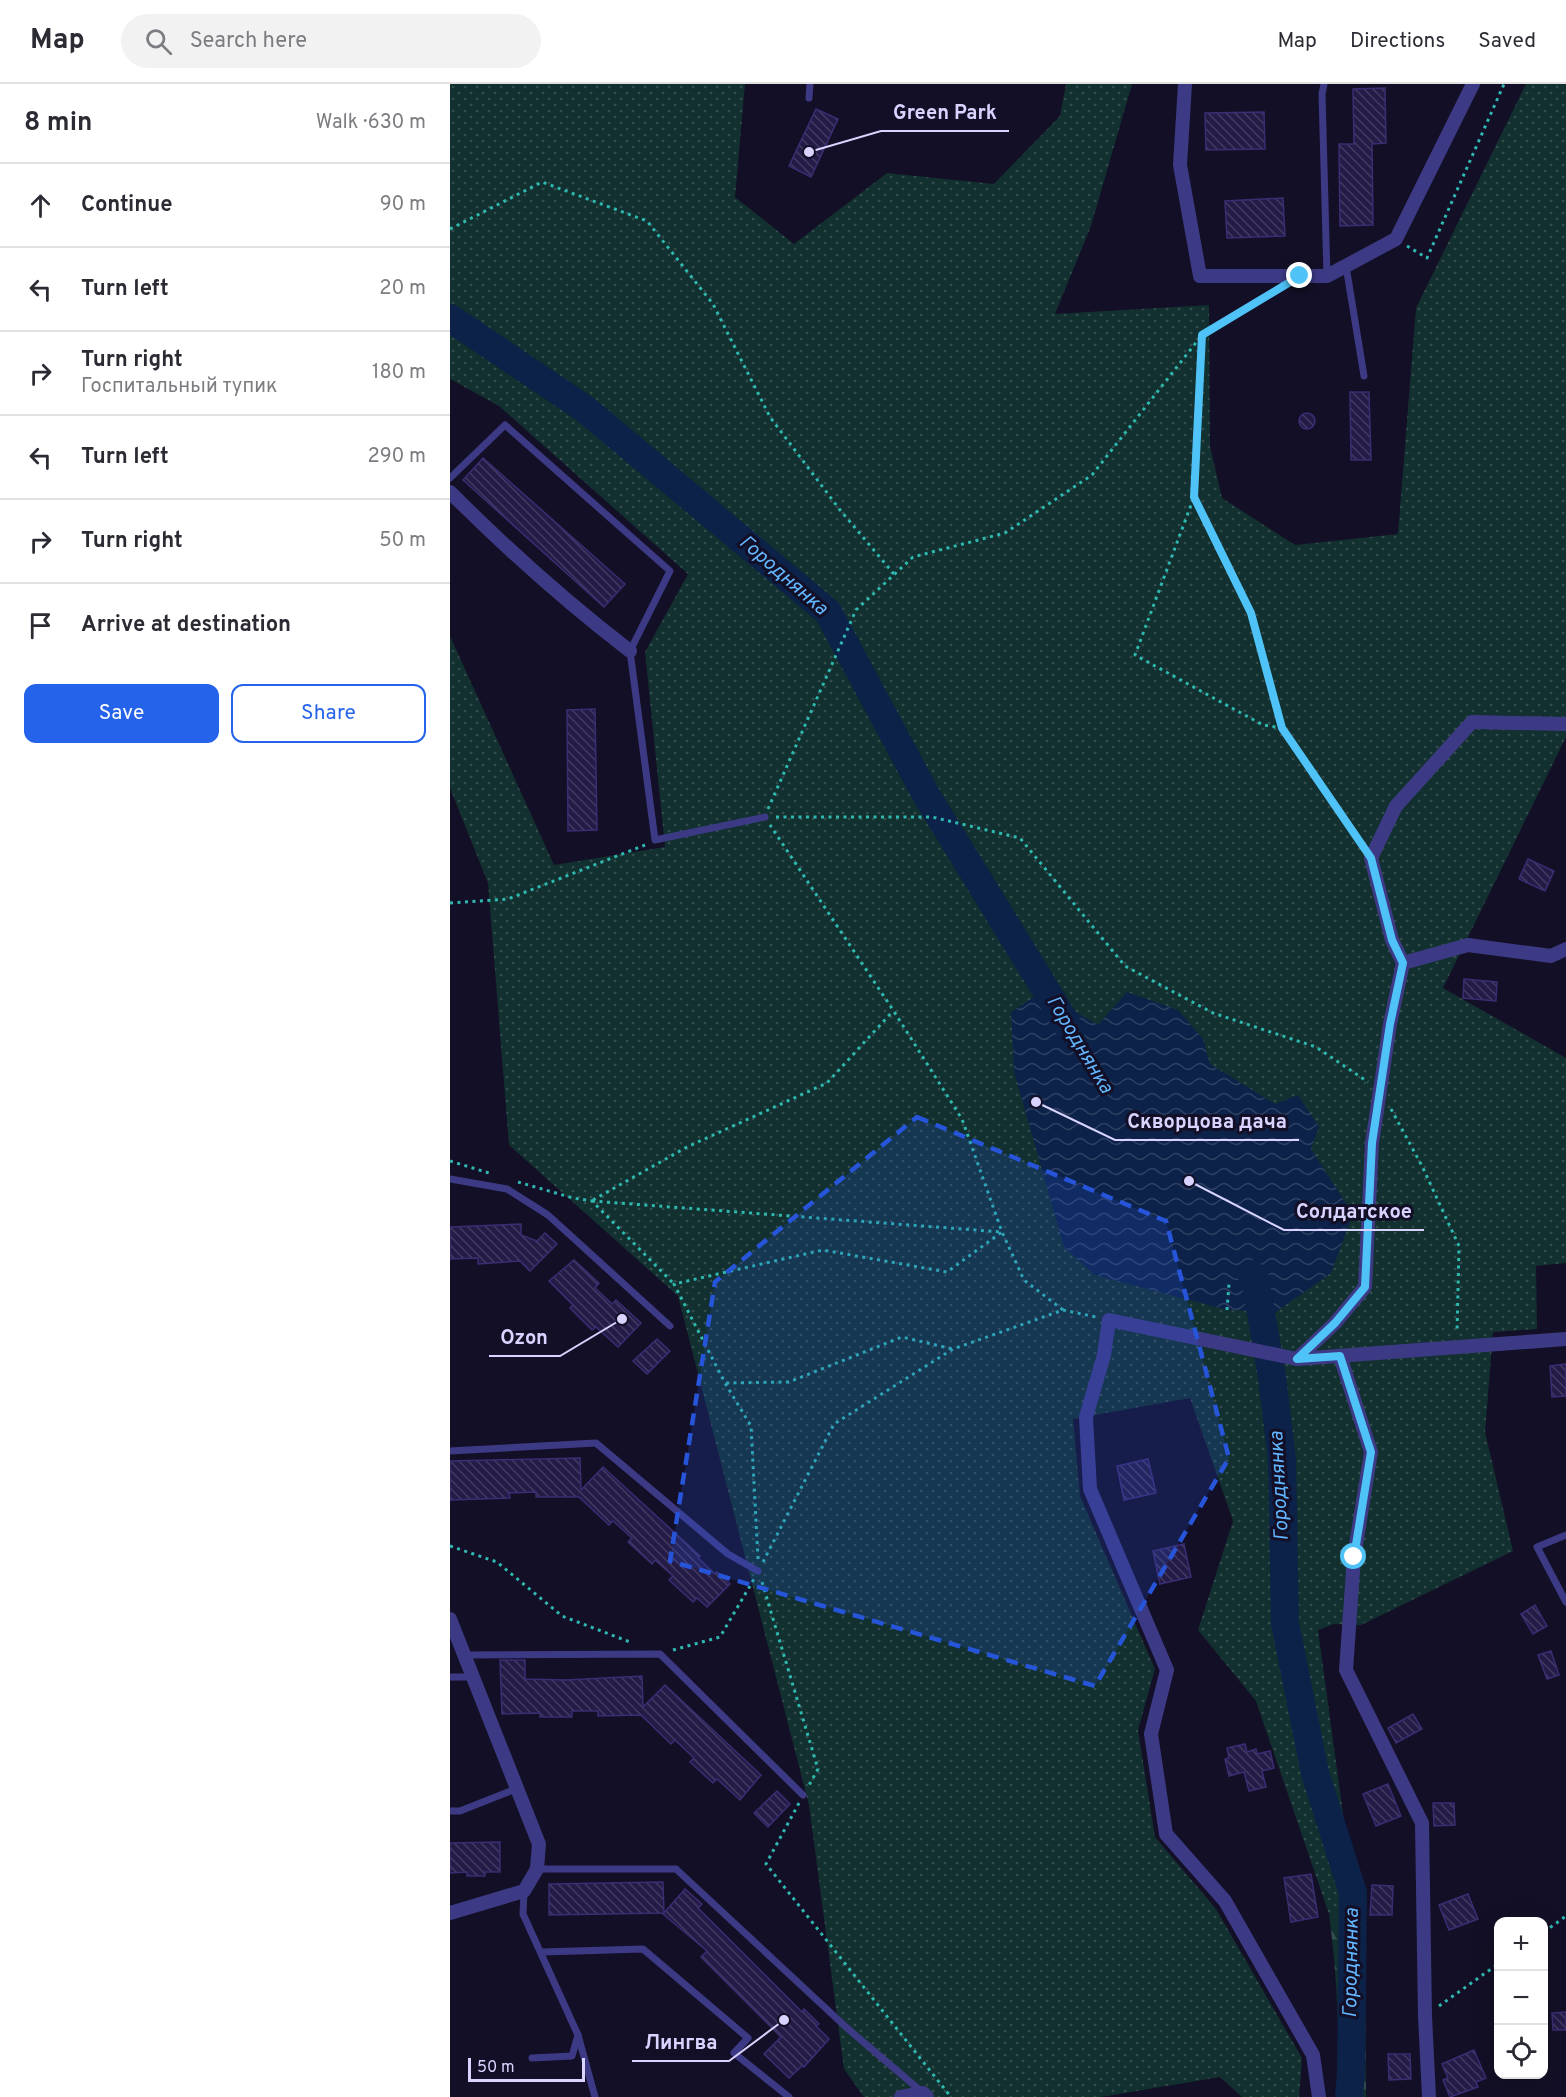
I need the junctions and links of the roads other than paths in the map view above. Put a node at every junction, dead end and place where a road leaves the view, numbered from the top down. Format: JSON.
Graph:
{"nodes":[{"id":1,"x":810,"y":84,"type":"edge"},
{"id":2,"x":1185,"y":84,"type":"edge"},
{"id":3,"x":1324,"y":84,"type":"edge"},
{"id":4,"x":1473,"y":84,"type":"edge"},
{"id":5,"x":809,"y":98,"type":"dead end"},
{"id":6,"x":1346,"y":266,"type":"junction"},
{"id":7,"x":1327,"y":276,"type":"junction"},
{"id":8,"x":1364,"y":376,"type":"dead end"},
{"id":9,"x":450,"y":477,"type":"edge"},
{"id":10,"x":450,"y":492,"type":"edge"},
{"id":11,"x":630,"y":651,"type":"junction"},
{"id":12,"x":1566,"y":724,"type":"edge"},
{"id":13,"x":765,"y":817,"type":"road end"},
{"id":14,"x":1566,"y":949,"type":"edge"},
{"id":15,"x":1403,"y":963,"type":"junction"},
{"id":16,"x":450,"y":1179,"type":"edge"},
{"id":17,"x":670,"y":1326,"type":"dead end"},
{"id":18,"x":1561,"y":1339,"type":"edge"},
{"id":19,"x":1340,"y":1356,"type":"junction"},
{"id":20,"x":1297,"y":1359,"type":"junction"},
{"id":21,"x":450,"y":1451,"type":"edge"},
{"id":22,"x":1566,"y":1535,"type":"edge"},
{"id":23,"x":758,"y":1571,"type":"road end"},
{"id":24,"x":1566,"y":1602,"type":"edge"},
{"id":25,"x":450,"y":1619,"type":"edge"},
{"id":26,"x":464,"y":1655,"type":"junction"},
{"id":27,"x":450,"y":1677,"type":"edge"},
{"id":28,"x":472,"y":1677,"type":"junction"},
{"id":29,"x":518,"y":1788,"type":"junction"},
{"id":30,"x":803,"y":1796,"type":"road end"},
{"id":31,"x":450,"y":1811,"type":"edge"},
{"id":32,"x":537,"y":1869,"type":"junction"},
{"id":33,"x":524,"y":1891,"type":"junction"},
{"id":34,"x":450,"y":1913,"type":"edge"},
{"id":35,"x":542,"y":1952,"type":"junction"},
{"id":36,"x":578,"y":2035,"type":"junction"},
{"id":37,"x":532,"y":2058,"type":"dead end"},
{"id":38,"x":925,"y":2095,"type":"edge"},
{"id":39,"x":595,"y":2097,"type":"edge"},
{"id":40,"x":789,"y":2097,"type":"edge"},
{"id":41,"x":901,"y":2097,"type":"edge"},
{"id":42,"x":1318,"y":2097,"type":"edge"},
{"id":43,"x":1429,"y":2097,"type":"edge"}],
"edges":[{"from":1,"to":5,"type":"lane"},
{"from":2,"to":7,"type":"street"},
{"from":3,"to":7,"type":"lane"},
{"from":4,"to":6,"type":"street"},
{"from":6,"to":7,"type":"street"},
{"from":6,"to":8,"type":"lane"},
{"from":9,"to":11,"type":"lane"},
{"from":10,"to":11,"type":"street"},
{"from":11,"to":13,"type":"lane"},
{"from":12,"to":15,"type":"street"},
{"from":14,"to":15,"type":"street"},
{"from":15,"to":20,"type":"street"},
{"from":16,"to":17,"type":"lane"},
{"from":18,"to":19,"type":"street"},
{"from":19,"to":20,"type":"street"},
{"from":19,"to":43,"type":"street"},
{"from":20,"to":42,"type":"street"},
{"from":21,"to":23,"type":"lane"},
{"from":22,"to":24,"type":"lane"},
{"from":25,"to":26,"type":"street"},
{"from":26,"to":28,"type":"street"},
{"from":26,"to":30,"type":"lane"},
{"from":27,"to":28,"type":"lane"},
{"from":28,"to":29,"type":"street"},
{"from":29,"to":31,"type":"lane"},
{"from":29,"to":32,"type":"street"},
{"from":32,"to":33,"type":"street"},
{"from":32,"to":38,"type":"lane"},
{"from":33,"to":34,"type":"street"},
{"from":33,"to":35,"type":"lane"},
{"from":35,"to":36,"type":"lane"},
{"from":35,"to":40,"type":"lane"},
{"from":36,"to":37,"type":"lane"},
{"from":36,"to":39,"type":"lane"},
{"from":38,"to":41,"type":"street"}]}
